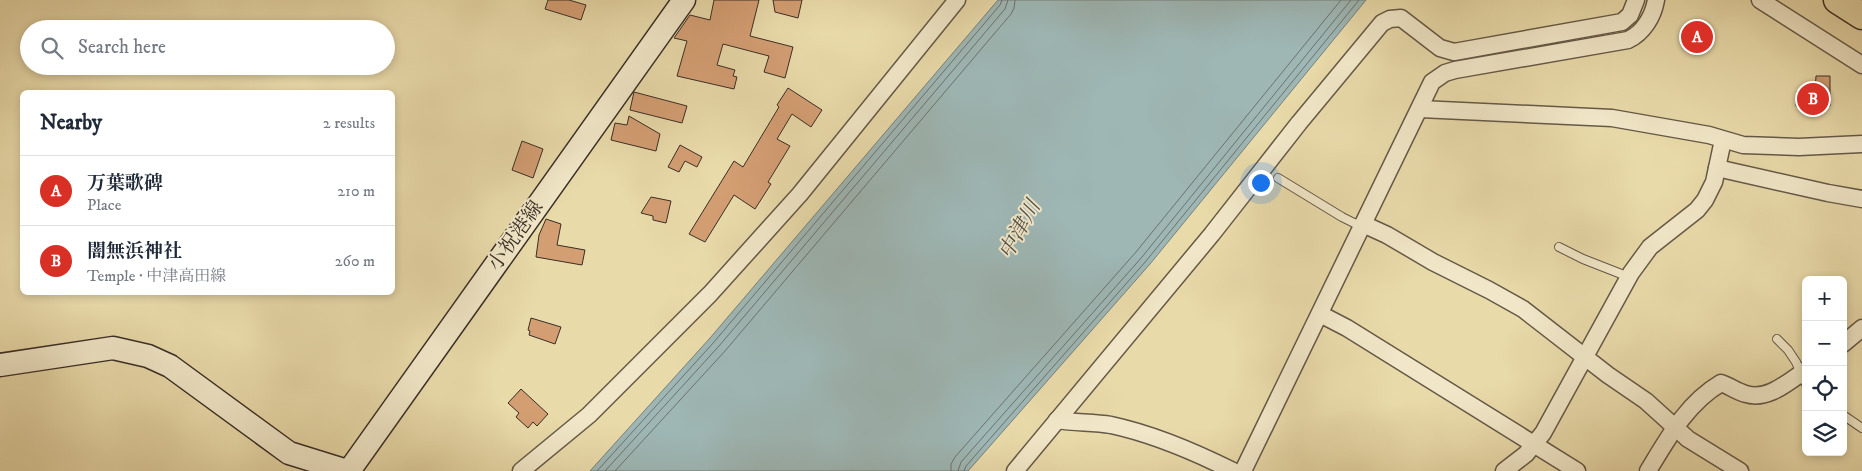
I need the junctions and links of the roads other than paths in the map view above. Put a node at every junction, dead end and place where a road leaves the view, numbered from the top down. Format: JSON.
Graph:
{"nodes":[{"id":1,"x":684,"y":0,"type":"edge"},
{"id":2,"x":957,"y":0,"type":"edge"},
{"id":3,"x":1636,"y":0,"type":"edge"},
{"id":4,"x":1656,"y":0,"type":"edge"},
{"id":5,"x":1760,"y":0,"type":"edge"},
{"id":6,"x":1837,"y":0,"type":"edge"},
{"id":7,"x":1862,"y":16,"type":"edge"},
{"id":8,"x":1862,"y":65,"type":"edge"},
{"id":9,"x":1420,"y":108,"type":"junction"},
{"id":10,"x":1723,"y":140,"type":"junction"},
{"id":11,"x":1862,"y":144,"type":"edge"},
{"id":12,"x":1717,"y":168,"type":"junction"},
{"id":13,"x":1278,"y":178,"type":"dead end"},
{"id":14,"x":1862,"y":199,"type":"edge"},
{"id":15,"x":1363,"y":225,"type":"junction"},
{"id":16,"x":1559,"y":247,"type":"dead end"},
{"id":17,"x":1629,"y":277,"type":"junction"},
{"id":18,"x":1320,"y":314,"type":"junction"},
{"id":19,"x":1777,"y":339,"type":"dead end"},
{"id":20,"x":1584,"y":356,"type":"junction"},
{"id":21,"x":0,"y":365,"type":"edge"},
{"id":22,"x":1802,"y":373,"type":"edge"},
{"id":23,"x":1802,"y":377,"type":"edge"},
{"id":24,"x":1847,"y":418,"type":"edge"},
{"id":25,"x":1057,"y":420,"type":"junction"},
{"id":26,"x":1675,"y":428,"type":"junction"},
{"id":27,"x":1862,"y":428,"type":"edge"},
{"id":28,"x":1535,"y":444,"type":"junction"},
{"id":29,"x":348,"y":471,"type":"edge"},
{"id":30,"x":521,"y":471,"type":"edge"},
{"id":31,"x":1015,"y":471,"type":"edge"},
{"id":32,"x":1233,"y":471,"type":"edge"},
{"id":33,"x":1243,"y":471,"type":"edge"},
{"id":34,"x":1504,"y":471,"type":"edge"},
{"id":35,"x":1577,"y":471,"type":"edge"},
{"id":36,"x":1648,"y":471,"type":"edge"},
{"id":37,"x":1740,"y":471,"type":"edge"}],
"edges":[{"from":1,"to":29,"type":"main road","name":"小祝港線"},
{"from":2,"to":30,"type":"street"},
{"from":3,"to":25,"type":"street"},
{"from":4,"to":9,"type":"street"},
{"from":5,"to":8,"type":"street"},
{"from":6,"to":7,"type":"main road"},
{"from":9,"to":10,"type":"street"},
{"from":9,"to":15,"type":"street"},
{"from":10,"to":11,"type":"street"},
{"from":10,"to":12,"type":"street"},
{"from":12,"to":14,"type":"street"},
{"from":12,"to":17,"type":"street"},
{"from":13,"to":15,"type":"lane"},
{"from":15,"to":18,"type":"street"},
{"from":15,"to":20,"type":"street"},
{"from":16,"to":17,"type":"lane"},
{"from":17,"to":20,"type":"street"},
{"from":18,"to":28,"type":"street"},
{"from":18,"to":33,"type":"street"},
{"from":19,"to":22,"type":"lane"},
{"from":20,"to":26,"type":"street"},
{"from":20,"to":28,"type":"street"},
{"from":21,"to":29,"type":"main road"},
{"from":23,"to":26,"type":"street"},
{"from":24,"to":27,"type":"lane"},
{"from":25,"to":31,"type":"street"},
{"from":25,"to":32,"type":"street"},
{"from":26,"to":36,"type":"street"},
{"from":26,"to":37,"type":"street"},
{"from":28,"to":34,"type":"street"},
{"from":28,"to":35,"type":"street"}]}
